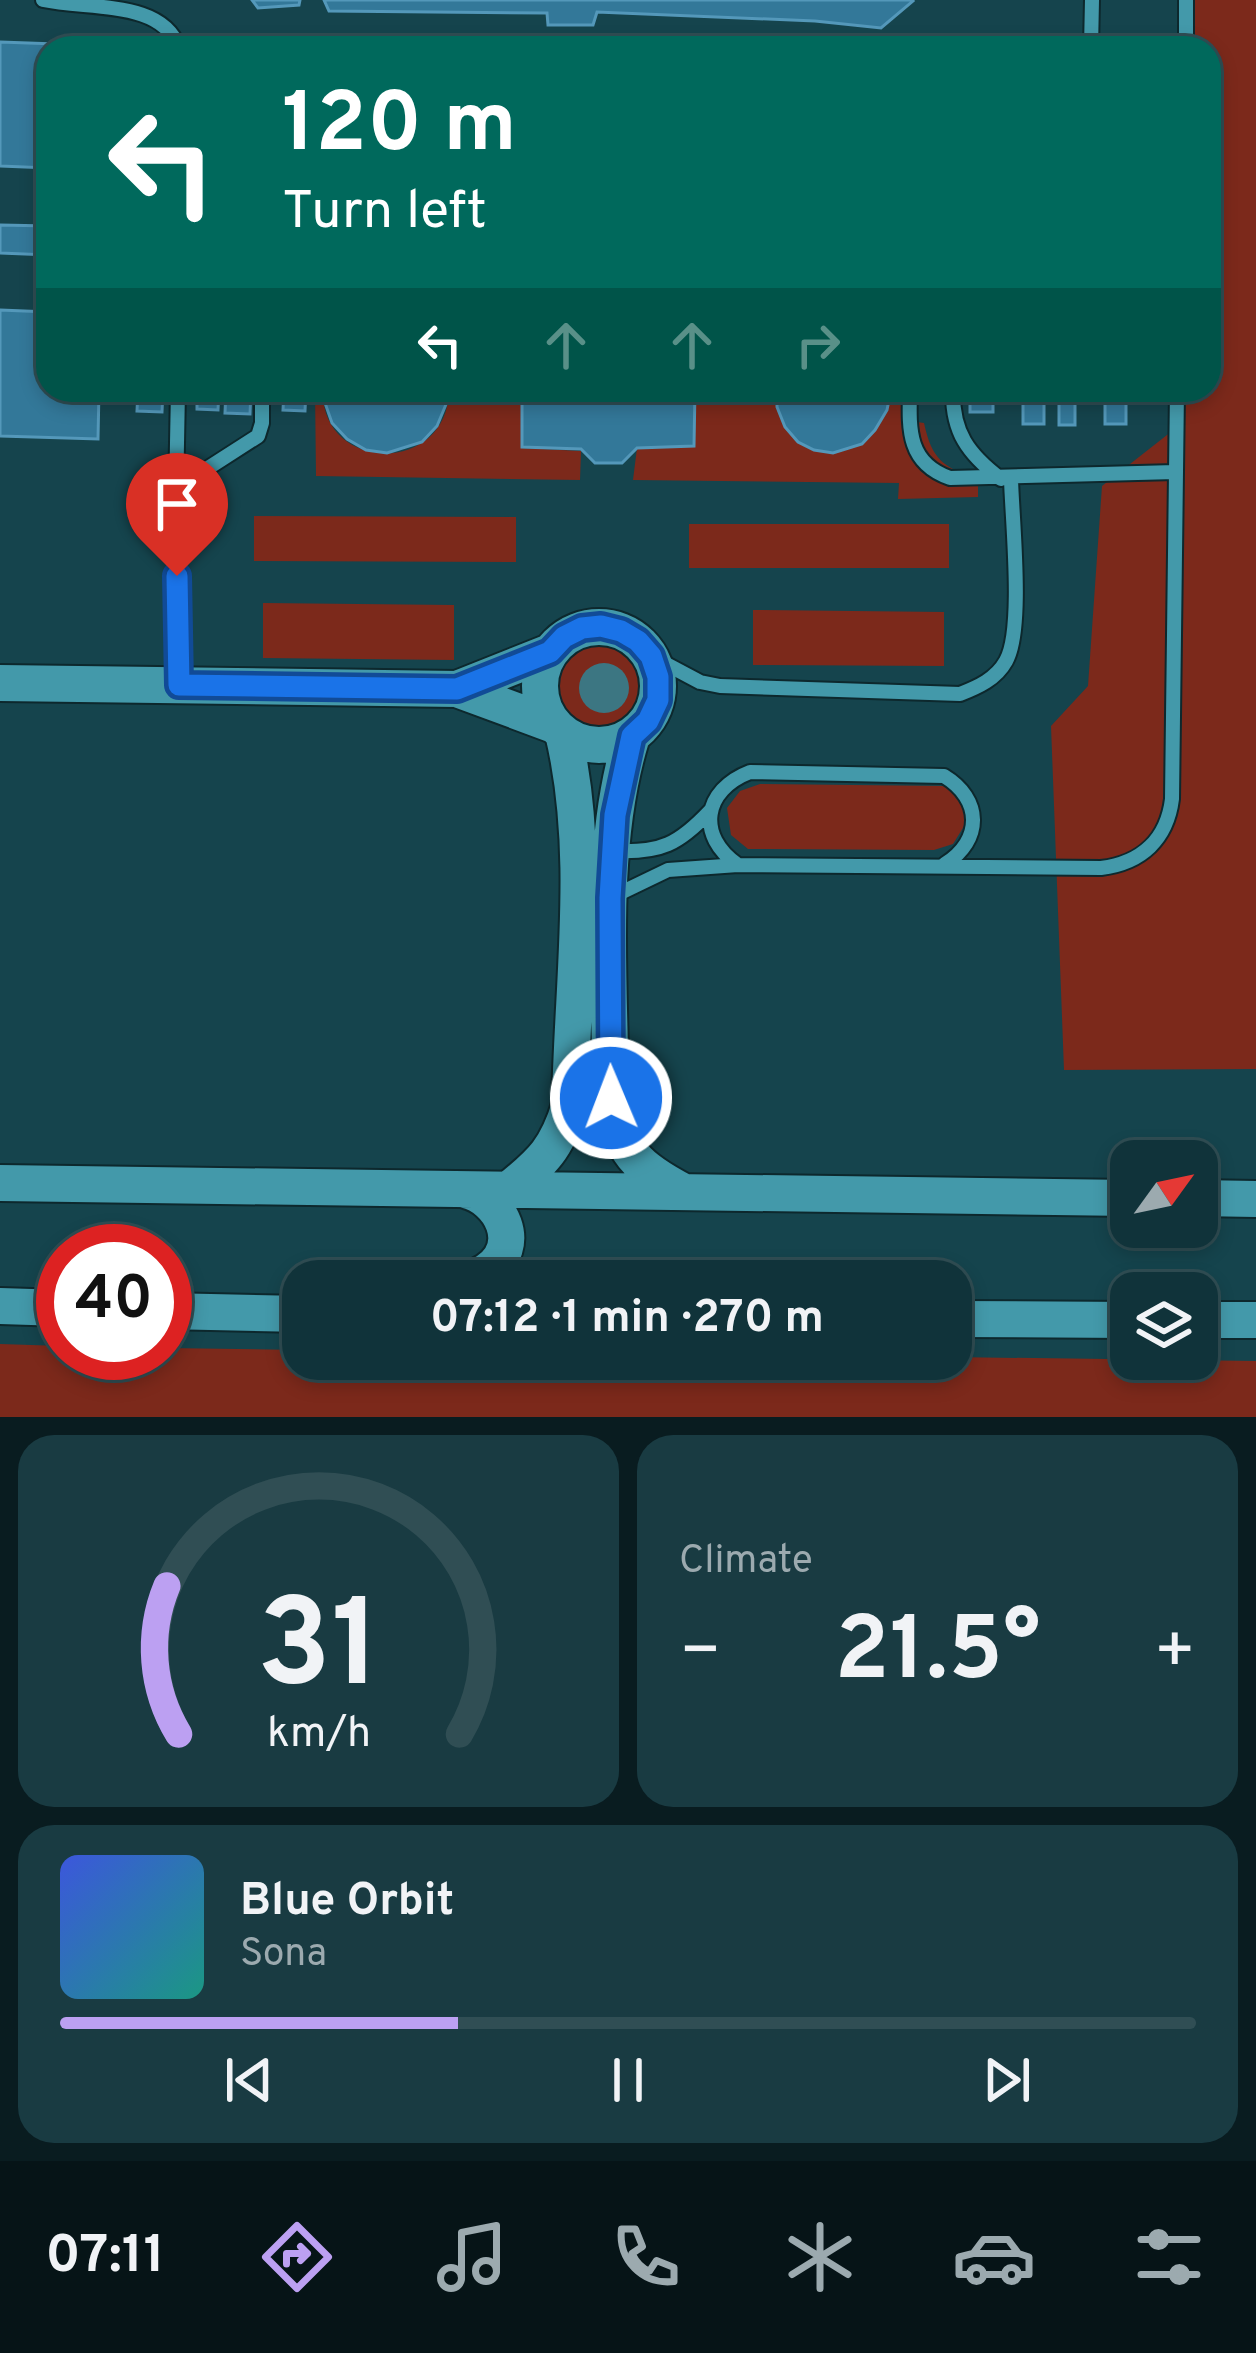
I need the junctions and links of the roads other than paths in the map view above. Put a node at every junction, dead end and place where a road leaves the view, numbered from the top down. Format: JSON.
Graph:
{"nodes":[{"id":1,"x":43,"y":0,"type":"edge"},
{"id":2,"x":1092,"y":0,"type":"edge"},
{"id":3,"x":1186,"y":0,"type":"edge"},
{"id":4,"x":130,"y":3,"type":"edge"},
{"id":5,"x":176,"y":36,"type":"edge"},
{"id":6,"x":1091,"y":36,"type":"edge"},
{"id":7,"x":1186,"y":36,"type":"edge"},
{"id":8,"x":178,"y":402,"type":"edge"},
{"id":9,"x":262,"y":402,"type":"edge"},
{"id":10,"x":910,"y":402,"type":"edge"},
{"id":11,"x":953,"y":402,"type":"edge"},
{"id":12,"x":1177,"y":402,"type":"edge"},
{"id":13,"x":1175,"y":472,"type":"junction"},
{"id":14,"x":1006,"y":479,"type":"junction"},
{"id":15,"x":176,"y":496,"type":"junction"},
{"id":16,"x":550,"y":652,"type":"junction"},
{"id":17,"x":651,"y":656,"type":"junction"},
{"id":18,"x":0,"y":683,"type":"edge"},
{"id":19,"x":179,"y":685,"type":"junction"},
{"id":20,"x":457,"y":689,"type":"junction"},
{"id":21,"x":558,"y":729,"type":"junction"},
{"id":22,"x":632,"y":736,"type":"junction"},
{"id":23,"x":710,"y":811,"type":"junction"},
{"id":24,"x":596,"y":849,"type":"junction"},
{"id":25,"x":945,"y":864,"type":"junction"},
{"id":26,"x":738,"y":865,"type":"junction"},
{"id":27,"x":594,"y":898,"type":"junction"},
{"id":28,"x":573,"y":998,"type":"junction"},
{"id":29,"x":611,"y":998,"type":"junction"},
{"id":30,"x":0,"y":1183,"type":"edge"},
{"id":31,"x":465,"y":1190,"type":"junction"},
{"id":32,"x":508,"y":1190,"type":"junction"},
{"id":33,"x":687,"y":1193,"type":"junction"},
{"id":34,"x":1110,"y":1198,"type":"edge"},
{"id":35,"x":1218,"y":1198,"type":"edge"},
{"id":36,"x":1256,"y":1199,"type":"edge"},
{"id":37,"x":497,"y":1260,"type":"edge"},
{"id":38,"x":0,"y":1306,"type":"edge"},
{"id":39,"x":36,"y":1307,"type":"edge"},
{"id":40,"x":192,"y":1312,"type":"edge"},
{"id":41,"x":282,"y":1314,"type":"edge"},
{"id":42,"x":972,"y":1319,"type":"edge"},
{"id":43,"x":1110,"y":1320,"type":"edge"},
{"id":44,"x":1218,"y":1320,"type":"edge"},
{"id":45,"x":1256,"y":1320,"type":"edge"}],
"edges":[{"from":1,"to":4,"type":"lane"},
{"from":2,"to":6,"type":"lane"},
{"from":3,"to":7,"type":"lane"},
{"from":4,"to":5,"type":"lane"},
{"from":8,"to":15,"type":"lane"},
{"from":9,"to":15,"type":"lane"},
{"from":10,"to":14,"type":"lane"},
{"from":11,"to":14,"type":"lane"},
{"from":12,"to":13,"type":"lane"},
{"from":13,"to":14,"type":"lane"},
{"from":13,"to":25,"type":"lane"},
{"from":14,"to":17,"type":"lane"},
{"from":15,"to":19,"type":"lane"},
{"from":16,"to":17,"type":"street"},
{"from":16,"to":20,"type":"street"},
{"from":16,"to":21,"type":"street"},
{"from":17,"to":22,"type":"street"},
{"from":18,"to":19,"type":"street"},
{"from":19,"to":20,"type":"street"},
{"from":20,"to":21,"type":"street"},
{"from":21,"to":22,"type":"street"},
{"from":21,"to":24,"type":"street"},
{"from":22,"to":24,"type":"street"},
{"from":23,"to":24,"type":"lane"},
{"from":23,"to":25,"type":"lane"},
{"from":23,"to":26,"type":"lane"},
{"from":24,"to":27,"type":"street"},
{"from":25,"to":26,"type":"lane"},
{"from":26,"to":27,"type":"lane"},
{"from":27,"to":28,"type":"street"},
{"from":27,"to":29,"type":"street"},
{"from":28,"to":29,"type":"street"},
{"from":28,"to":32,"type":"street"},
{"from":29,"to":33,"type":"street"},
{"from":30,"to":31,"type":"street"},
{"from":31,"to":32,"type":"street"},
{"from":31,"to":37,"type":"street"},
{"from":32,"to":33,"type":"street"},
{"from":33,"to":34,"type":"street"},
{"from":35,"to":36,"type":"street"},
{"from":38,"to":39,"type":"street"},
{"from":40,"to":41,"type":"street"},
{"from":42,"to":43,"type":"street"},
{"from":44,"to":45,"type":"street"}]}
